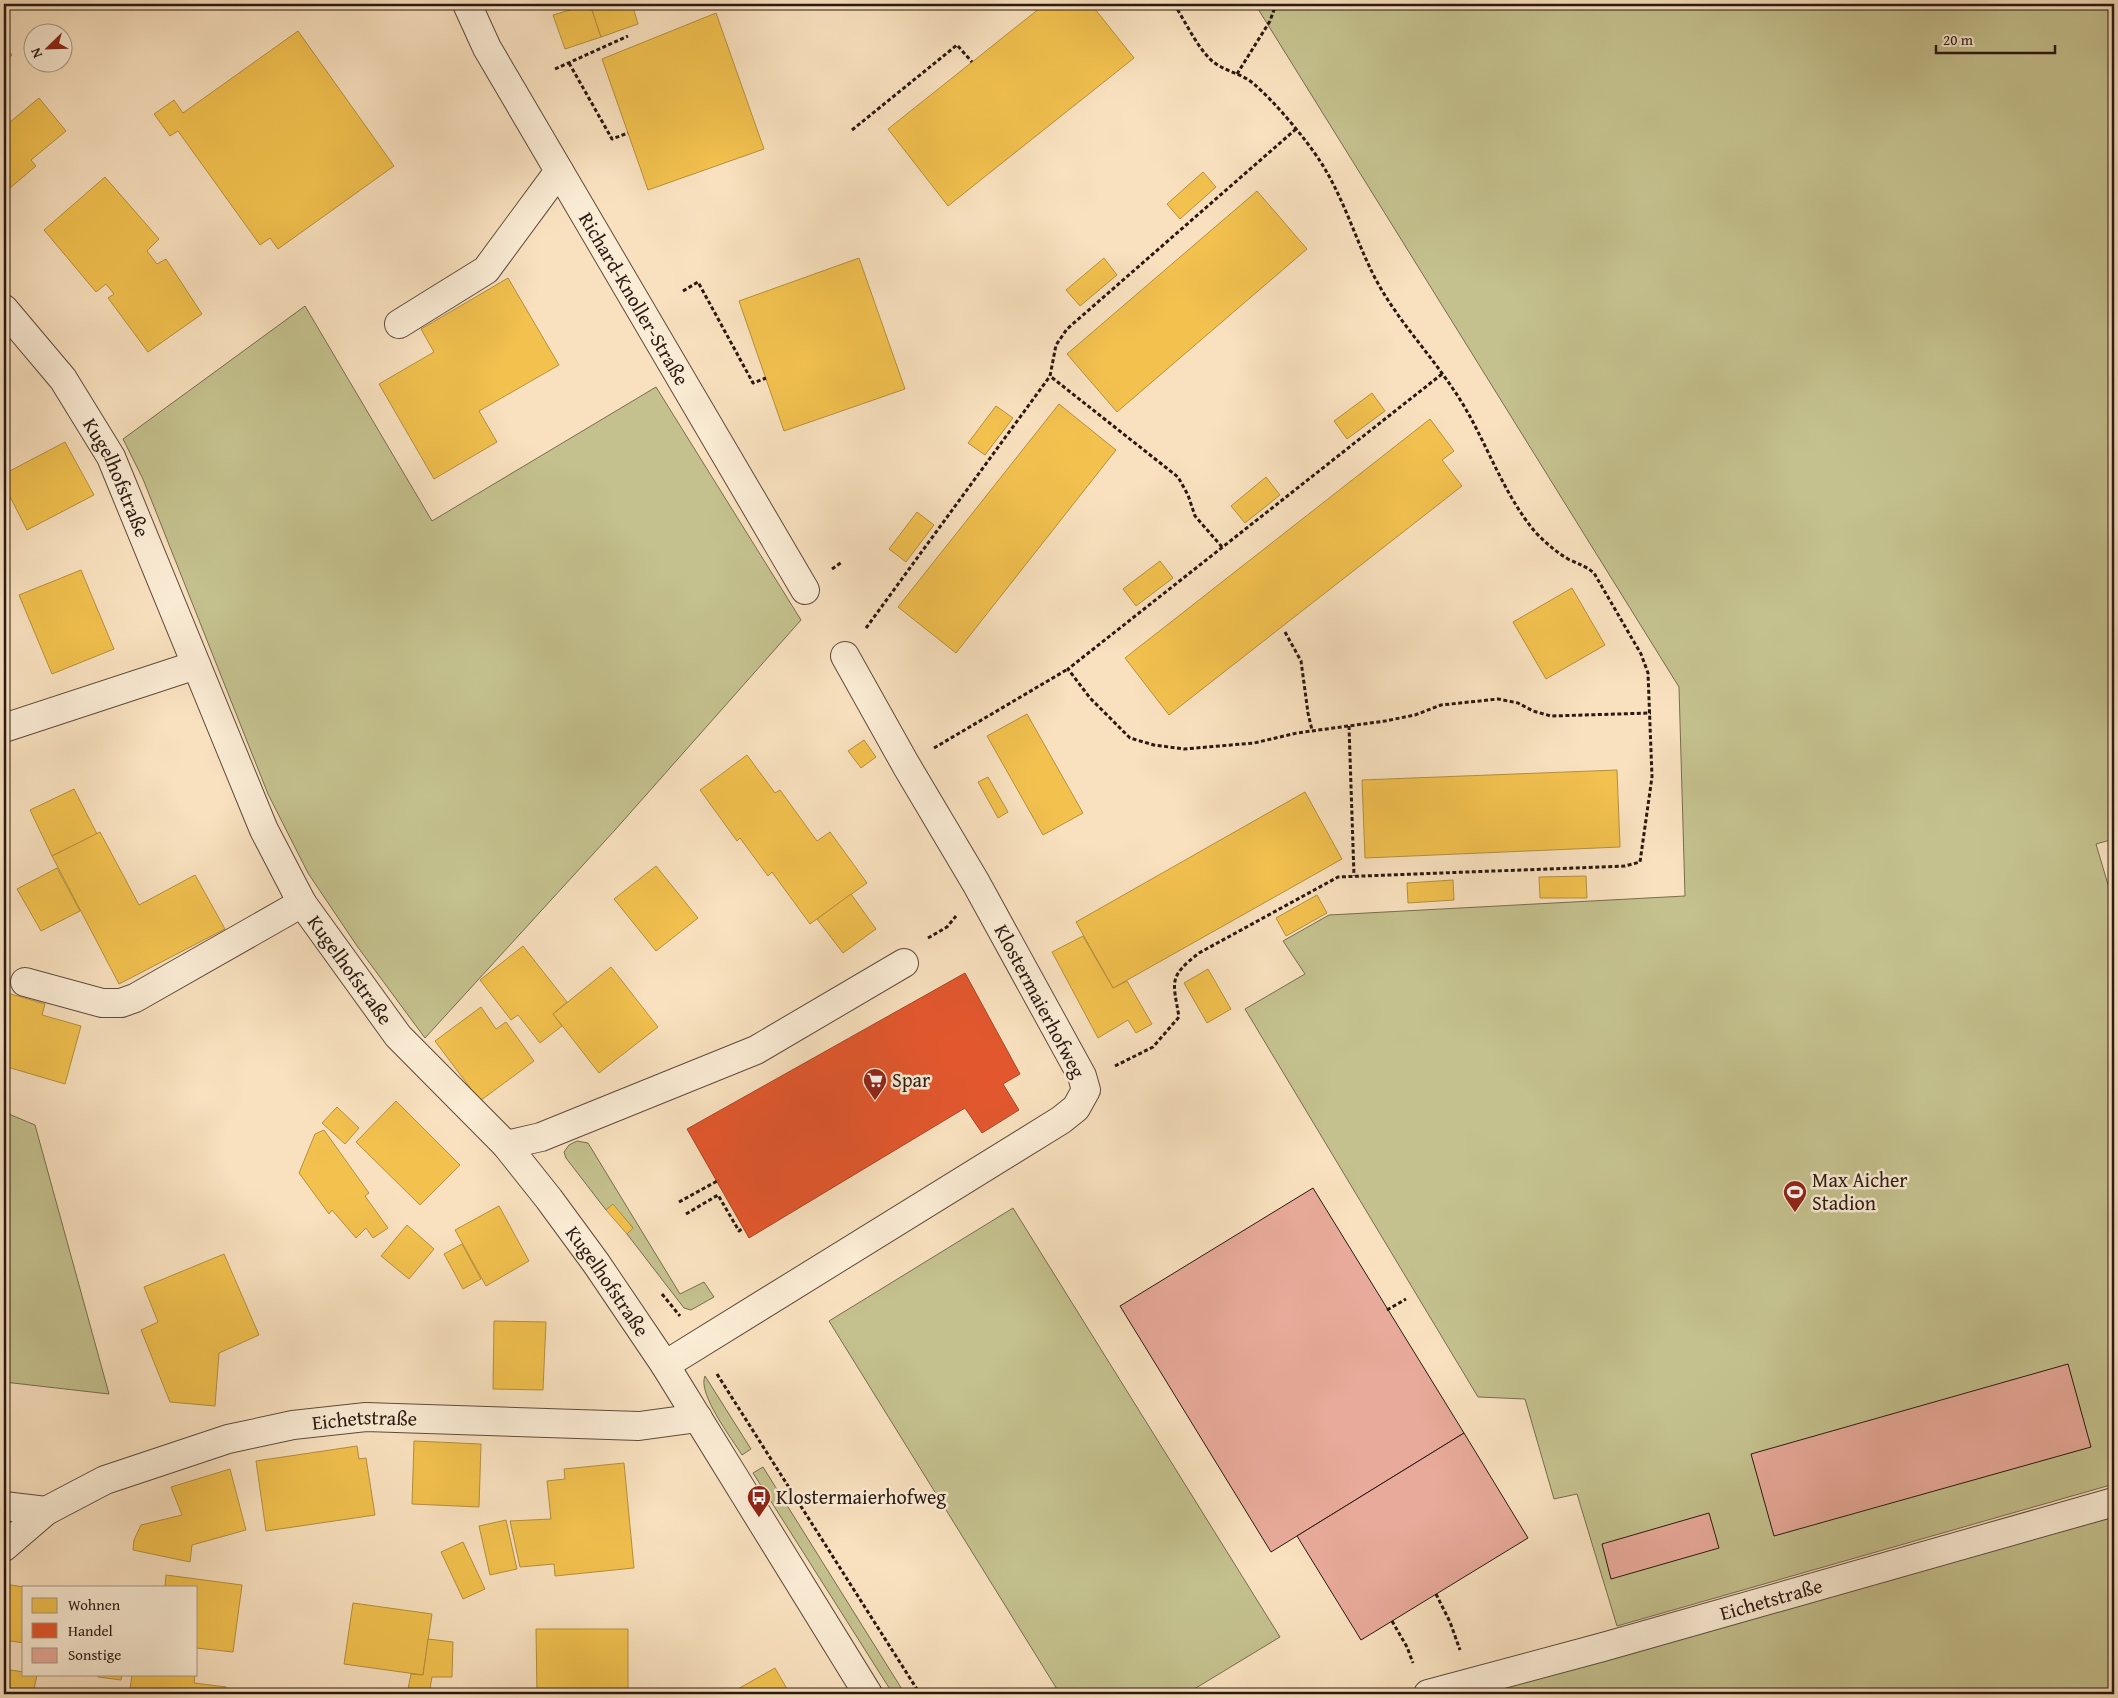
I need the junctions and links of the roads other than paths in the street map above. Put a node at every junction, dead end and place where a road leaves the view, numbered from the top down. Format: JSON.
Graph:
{"nodes":[{"id":1,"x":467,"y":4,"type":"edge"},
{"id":2,"x":559,"y":171,"type":"junction"},
{"id":3,"x":4,"y":309,"type":"edge"},
{"id":4,"x":399,"y":324,"type":"dead end"},
{"id":5,"x":805,"y":590,"type":"dead end"},
{"id":6,"x":845,"y":656,"type":"road end"},
{"id":7,"x":196,"y":665,"type":"junction"},
{"id":8,"x":4,"y":728,"type":"edge"},
{"id":9,"x":302,"y":903,"type":"junction"},
{"id":10,"x":904,"y":963,"type":"road end"},
{"id":11,"x":25,"y":982,"type":"dead end"},
{"id":12,"x":506,"y":1146,"type":"junction"},
{"id":13,"x":665,"y":1365,"type":"junction"},
{"id":14,"x":698,"y":1418,"type":"junction"},
{"id":15,"x":2114,"y":1502,"type":"edge"},
{"id":16,"x":4,"y":1506,"type":"edge"},
{"id":17,"x":46,"y":1511,"type":"junction"},
{"id":18,"x":4,"y":1547,"type":"edge"},
{"id":19,"x":868,"y":1694,"type":"edge"},
{"id":20,"x":1428,"y":1694,"type":"edge"}],
"edges":[{"from":1,"to":2,"type":"street","name":"Richard-Knoller-Straße"},
{"from":2,"to":4,"type":"street"},
{"from":2,"to":5,"type":"street","name":"Richard-Knoller-Straße"},
{"from":3,"to":7,"type":"street","name":"Kugelhofstraße"},
{"from":6,"to":13,"type":"street","name":"Klostermaierhofweg"},
{"from":7,"to":8,"type":"street"},
{"from":7,"to":9,"type":"street","name":"Kugelhofstraße"},
{"from":9,"to":11,"type":"street","name":"Kugelhofstraße"},
{"from":9,"to":12,"type":"street","name":"Kugelhofstraße"},
{"from":10,"to":12,"type":"street"},
{"from":12,"to":13,"type":"street","name":"Kugelhofstraße"},
{"from":13,"to":14,"type":"street","name":"Kugelhofstraße"},
{"from":14,"to":17,"type":"street","name":"Eichetstraße"},
{"from":14,"to":19,"type":"street","name":"Kugelhofstraße"},
{"from":15,"to":20,"type":"street","name":"Eichetstraße"},
{"from":16,"to":17,"type":"street"},
{"from":17,"to":18,"type":"street","name":"Eichetstraße"}]}
